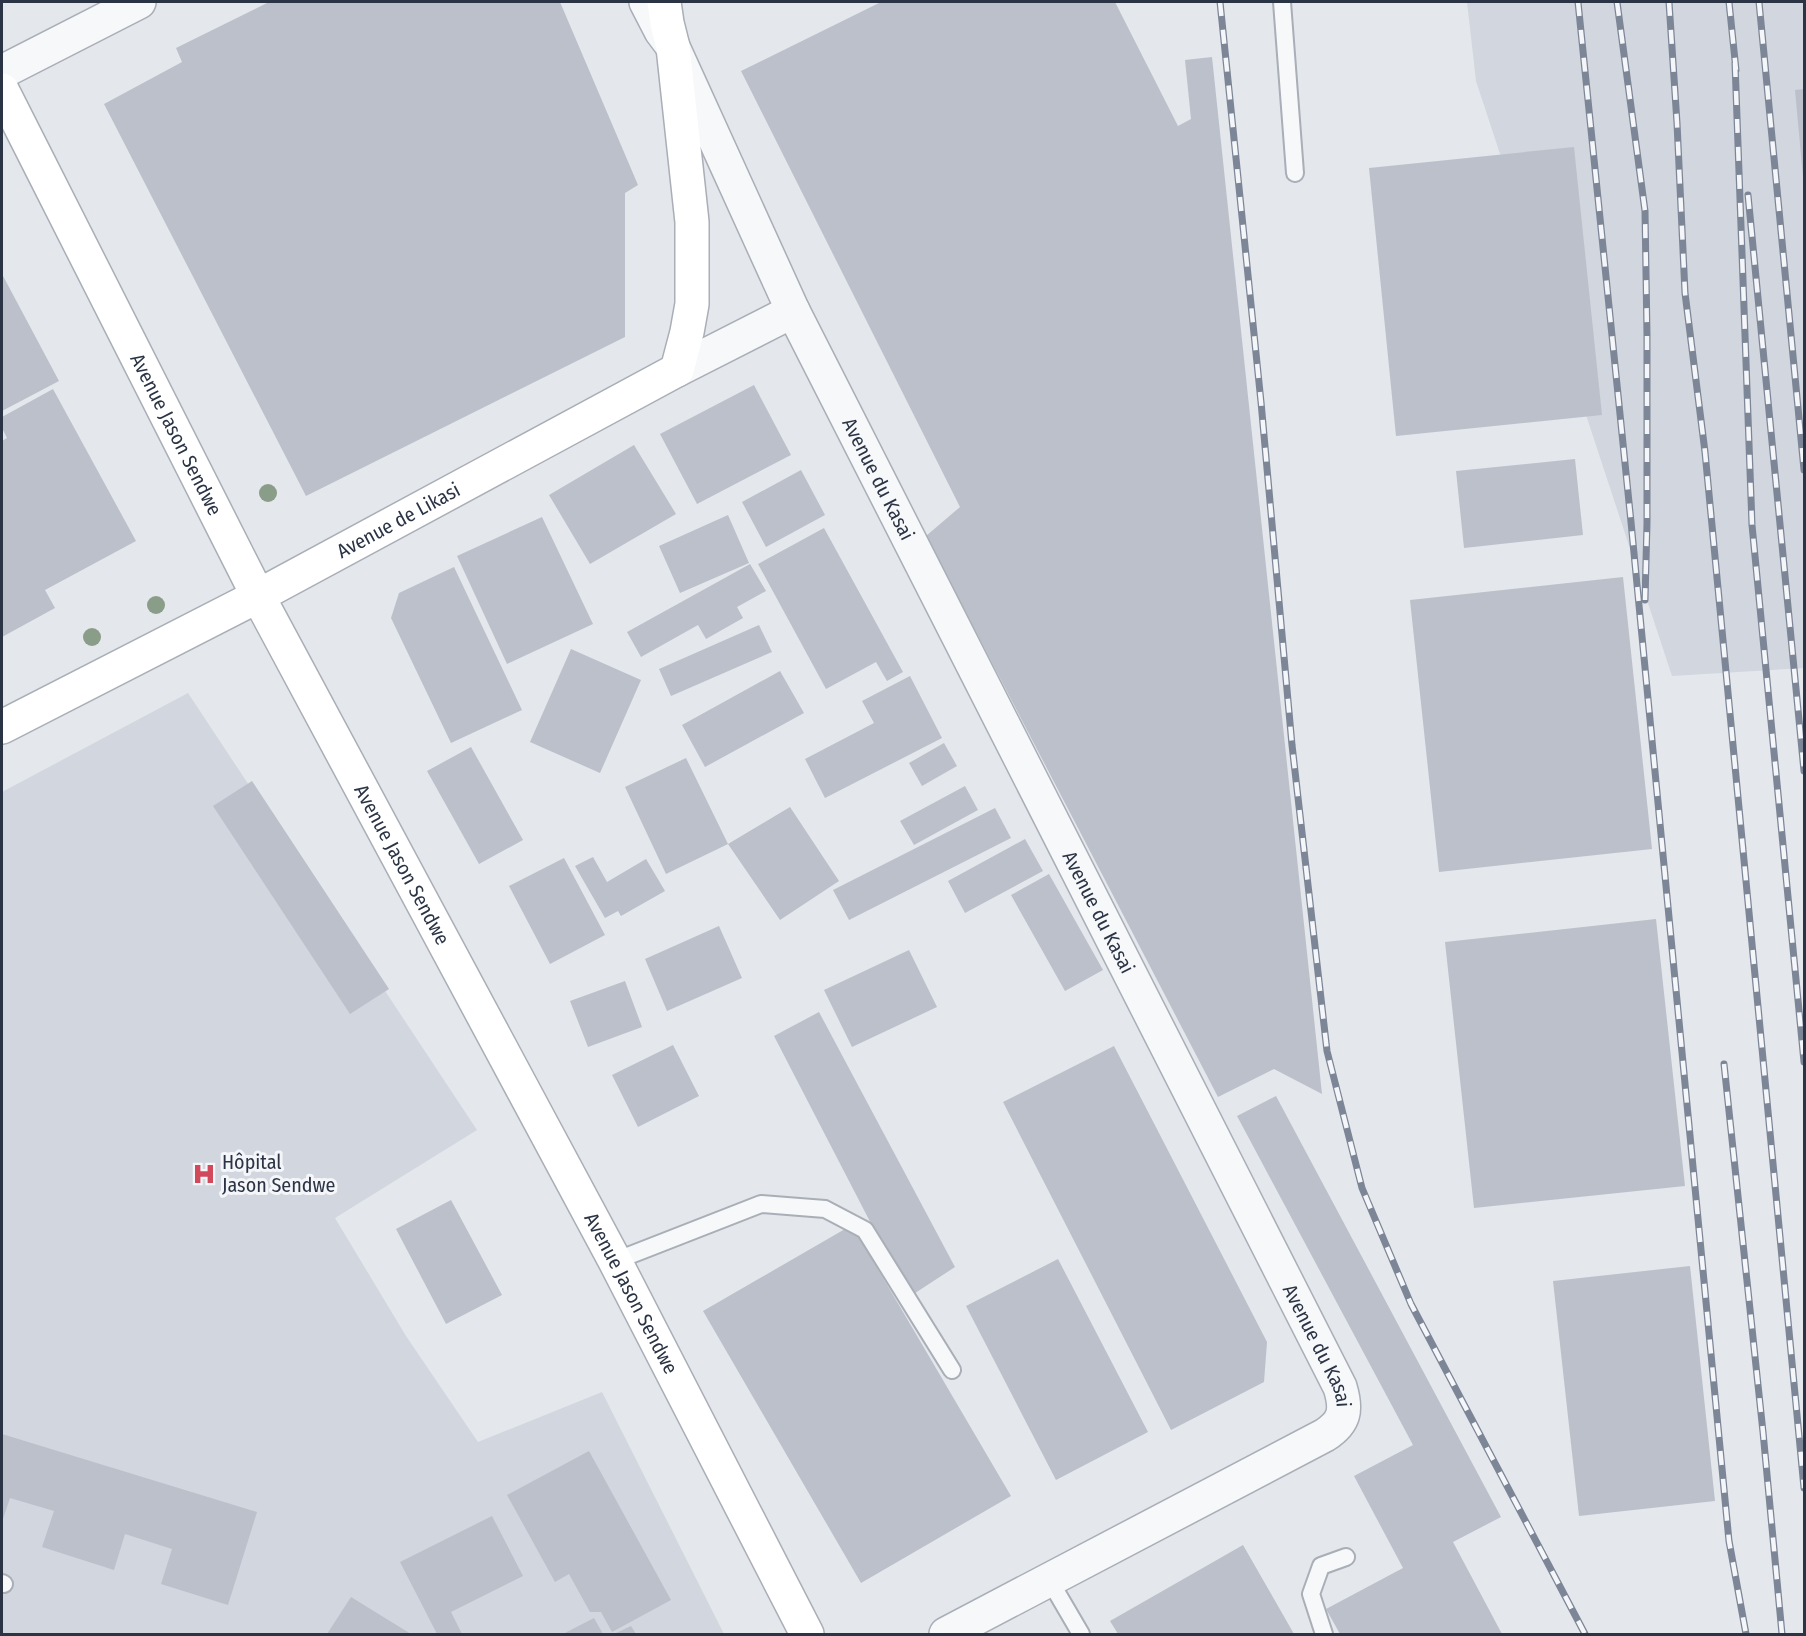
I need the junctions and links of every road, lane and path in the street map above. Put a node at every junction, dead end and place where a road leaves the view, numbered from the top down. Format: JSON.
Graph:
{"nodes":[{"id":1,"x":139,"y":2,"type":"edge"},
{"id":2,"x":646,"y":2,"type":"edge"},
{"id":3,"x":664,"y":2,"type":"edge"},
{"id":4,"x":1282,"y":2,"type":"edge"},
{"id":5,"x":673,"y":47,"type":"junction"},
{"id":6,"x":2,"y":72,"type":"edge"},
{"id":7,"x":2,"y":90,"type":"edge"},
{"id":8,"x":1295,"y":173,"type":"dead end"},
{"id":9,"x":793,"y":311,"type":"junction"},
{"id":10,"x":677,"y":370,"type":"junction"},
{"id":11,"x":258,"y":596,"type":"junction"},
{"id":12,"x":2,"y":727,"type":"edge"},
{"id":13,"x":615,"y":1261,"type":"junction"},
{"id":14,"x":952,"y":1370,"type":"dead end"},
{"id":15,"x":1346,"y":1557,"type":"dead end"},
{"id":16,"x":1050,"y":1581,"type":"junction"},
{"id":17,"x":807,"y":1635,"type":"edge"},
{"id":18,"x":946,"y":1635,"type":"edge"},
{"id":19,"x":1082,"y":1635,"type":"edge"},
{"id":20,"x":1324,"y":1635,"type":"edge"}],
"edges":[{"from":1,"to":6,"type":"street"},
{"from":2,"to":5,"type":"street","name":"Avenue du Kasai"},
{"from":3,"to":5,"type":"main road"},
{"from":4,"to":8,"type":"lane"},
{"from":5,"to":9,"type":"street","name":"Avenue du Kasai"},
{"from":5,"to":10,"type":"main road"},
{"from":7,"to":11,"type":"main road","name":"Avenue Jason Sendwe"},
{"from":9,"to":10,"type":"street","name":"Avenue de Likasi"},
{"from":9,"to":16,"type":"street","name":"Avenue du Kasai"},
{"from":10,"to":11,"type":"main road","name":"Avenue de Likasi"},
{"from":11,"to":12,"type":"main road","name":"Avenue de Likasi"},
{"from":11,"to":13,"type":"main road","name":"Avenue Jason Sendwe"},
{"from":13,"to":14,"type":"lane"},
{"from":13,"to":17,"type":"main road","name":"Avenue Jason Sendwe"},
{"from":15,"to":20,"type":"lane"},
{"from":16,"to":18,"type":"street","name":"Avenue du Kasai"},
{"from":16,"to":19,"type":"lane"}]}
